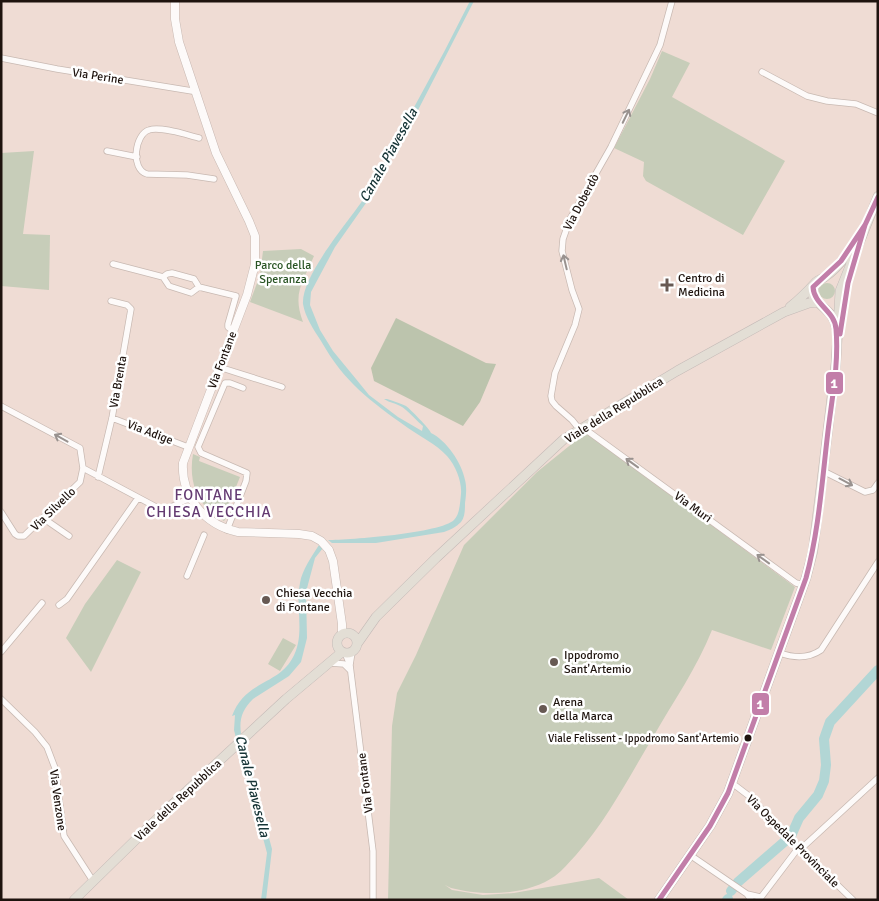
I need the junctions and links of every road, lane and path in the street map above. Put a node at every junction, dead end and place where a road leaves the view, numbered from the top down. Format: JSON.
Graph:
{"nodes":[{"id":1,"x":175,"y":1,"type":"edge"},
{"id":2,"x":672,"y":1,"type":"edge"},
{"id":3,"x":1,"y":58,"type":"edge"},
{"id":4,"x":762,"y":72,"type":"dead end"},
{"id":5,"x":195,"y":90,"type":"junction"},
{"id":6,"x":878,"y":113,"type":"edge"},
{"id":7,"x":199,"y":138,"type":"dead end"},
{"id":8,"x":107,"y":151,"type":"dead end"},
{"id":9,"x":137,"y":157,"type":"junction"},
{"id":10,"x":214,"y":179,"type":"dead end"},
{"id":11,"x":878,"y":196,"type":"edge"},
{"id":12,"x":865,"y":225,"type":"junction"},
{"id":13,"x":859,"y":245,"type":"junction"},
{"id":14,"x":114,"y":264,"type":"dead end"},
{"id":15,"x":163,"y":277,"type":"junction"},
{"id":16,"x":824,"y":278,"type":"junction"},
{"id":17,"x":815,"y":284,"type":"junction"},
{"id":18,"x":199,"y":287,"type":"junction"},
{"id":19,"x":840,"y":292,"type":"junction"},
{"id":20,"x":247,"y":295,"type":"junction"},
{"id":21,"x":236,"y":296,"type":"junction"},
{"id":22,"x":111,"y":301,"type":"dead end"},
{"id":23,"x":819,"y":303,"type":"junction"},
{"id":24,"x":784,"y":312,"type":"junction"},
{"id":25,"x":233,"y":332,"type":"junction"},
{"id":26,"x":836,"y":362,"type":"junction"},
{"id":27,"x":219,"y":367,"type":"junction"},
{"id":28,"x":282,"y":387,"type":"dead end"},
{"id":29,"x":243,"y":388,"type":"dead end"},
{"id":30,"x":1,"y":406,"type":"edge"},
{"id":31,"x":112,"y":418,"type":"junction"},
{"id":32,"x":196,"y":426,"type":"junction"},
{"id":33,"x":582,"y":428,"type":"junction"},
{"id":34,"x":205,"y":429,"type":"junction"},
{"id":35,"x":188,"y":447,"type":"junction"},
{"id":36,"x":823,"y":471,"type":"junction"},
{"id":37,"x":82,"y":472,"type":"junction"},
{"id":38,"x":98,"y":477,"type":"junction"},
{"id":39,"x":80,"y":482,"type":"junction"},
{"id":40,"x":878,"y":483,"type":"edge"},
{"id":41,"x":138,"y":498,"type":"junction"},
{"id":42,"x":190,"y":498,"type":"junction"},
{"id":43,"x":1,"y":512,"type":"edge"},
{"id":44,"x":43,"y":518,"type":"junction"},
{"id":45,"x":227,"y":530,"type":"junction"},
{"id":46,"x":204,"y":535,"type":"dead end"},
{"id":47,"x":69,"y":536,"type":"dead end"},
{"id":48,"x":878,"y":562,"type":"edge"},
{"id":49,"x":187,"y":576,"type":"dead end"},
{"id":50,"x":804,"y":585,"type":"junction"},
{"id":51,"x":42,"y":603,"type":"dead end"},
{"id":52,"x":59,"y":605,"type":"dead end"},
{"id":53,"x":376,"y":617,"type":"junction"},
{"id":54,"x":347,"y":634,"type":"junction"},
{"id":55,"x":347,"y":649,"type":"junction"},
{"id":56,"x":1,"y":652,"type":"edge"},
{"id":57,"x":780,"y":653,"type":"junction"},
{"id":58,"x":328,"y":663,"type":"junction"},
{"id":59,"x":350,"y":668,"type":"junction"},
{"id":60,"x":306,"y":681,"type":"junction"},
{"id":61,"x":1,"y":699,"type":"edge"},
{"id":62,"x":878,"y":778,"type":"edge"},
{"id":63,"x":732,"y":783,"type":"junction"},
{"id":64,"x":799,"y":848,"type":"junction"},
{"id":65,"x":690,"y":855,"type":"junction"},
{"id":66,"x":93,"y":882,"type":"junction"},
{"id":67,"x":749,"y":897,"type":"edge"},
{"id":68,"x":759,"y":898,"type":"edge"},
{"id":69,"x":74,"y":900,"type":"edge"},
{"id":70,"x":373,"y":900,"type":"edge"},
{"id":71,"x":659,"y":900,"type":"edge"},
{"id":72,"x":853,"y":900,"type":"edge"}],
"edges":[{"from":1,"to":5,"type":"street","name":"Via Fontane"},
{"from":33,"to":2,"type":"street","name":"Via Doberdò","one_way":true},
{"from":3,"to":5,"type":"street","name":"Via Perine"},
{"from":4,"to":6,"type":"street"},
{"from":5,"to":20,"type":"street","name":"Via Fontane"},
{"from":7,"to":9,"type":"street"},
{"from":8,"to":9,"type":"street"},
{"from":9,"to":10,"type":"street"},
{"from":11,"to":12,"type":"main road"},
{"from":12,"to":13,"type":"main road"},
{"from":12,"to":16,"type":"main road"},
{"from":13,"to":19,"type":"main road"},
{"from":13,"to":26,"type":"main road"},
{"from":14,"to":15,"type":"street"},
{"from":15,"to":18,"type":"street"},
{"from":15,"to":18,"type":"street"},
{"from":16,"to":17,"type":"main road"},
{"from":16,"to":19,"type":"main road"},
{"from":17,"to":23,"type":"main road"},
{"from":17,"to":24,"type":"main road"},
{"from":18,"to":21,"type":"street"},
{"from":19,"to":23,"type":"main road"},
{"from":19,"to":26,"type":"main road"},
{"from":20,"to":21,"type":"street"},
{"from":20,"to":25,"type":"street","name":"Via Fontane"},
{"from":21,"to":25,"type":"street"},
{"from":22,"to":31,"type":"street","name":"Via Brenta"},
{"from":23,"to":24,"type":"main road"},
{"from":23,"to":26,"type":"main road"},
{"from":24,"to":33,"type":"main road","name":"Viale della Repubblica"},
{"from":25,"to":27,"type":"street","name":"Via Fontane"},
{"from":26,"to":36,"type":"main road"},
{"from":27,"to":28,"type":"street"},
{"from":27,"to":32,"type":"street","name":"Via Fontane"},
{"from":29,"to":34,"type":"street"},
{"from":37,"to":30,"type":"street","one_way":true},
{"from":31,"to":35,"type":"street","name":"Via Adige"},
{"from":31,"to":38,"type":"street","name":"Via Brenta"},
{"from":32,"to":34,"type":"street"},
{"from":32,"to":35,"type":"street","name":"Via Fontane"},
{"from":50,"to":33,"type":"street","name":"Via Muri","one_way":true},
{"from":33,"to":53,"type":"main road","name":"Viale della Repubblica"},
{"from":34,"to":45,"type":"street"},
{"from":35,"to":42,"type":"street","name":"Via Fontane"},
{"from":36,"to":40,"type":"street","one_way":true},
{"from":36,"to":50,"type":"main road"},
{"from":37,"to":38,"type":"street"},
{"from":37,"to":39,"type":"street","name":"Via Silvello"},
{"from":38,"to":39,"type":"street"},
{"from":38,"to":41,"type":"street"},
{"from":39,"to":44,"type":"street","name":"Via Silvello"},
{"from":41,"to":42,"type":"street"},
{"from":41,"to":52,"type":"street"},
{"from":42,"to":45,"type":"street","name":"Via Fontane"},
{"from":43,"to":44,"type":"street","name":"Via Silvello"},
{"from":44,"to":47,"type":"street"},
{"from":45,"to":54,"type":"street","name":"Via Fontane"},
{"from":46,"to":49,"type":"street"},
{"from":48,"to":57,"type":"street"},
{"from":50,"to":57,"type":"main road"},
{"from":51,"to":56,"type":"street"},
{"from":53,"to":54,"type":"main road","name":"Viale della Repubblica"},
{"from":53,"to":55,"type":"main road","name":"Viale della Repubblica"},
{"from":54,"to":55,"type":"main road"},
{"from":54,"to":55,"type":"main road","name":"Viale della Repubblica"},
{"from":55,"to":58,"type":"main road","name":"Viale della Repubblica"},
{"from":55,"to":59,"type":"street","name":"Via Fontane"},
{"from":55,"to":60,"type":"main road","name":"Viale della Repubblica"},
{"from":57,"to":63,"type":"main road"},
{"from":58,"to":59,"type":"street"},
{"from":58,"to":60,"type":"main road","name":"Viale della Repubblica"},
{"from":59,"to":70,"type":"street","name":"Via Fontane"},
{"from":60,"to":66,"type":"main road","name":"Viale della Repubblica"},
{"from":61,"to":66,"type":"street","name":"Via Venzone"},
{"from":62,"to":64,"type":"street"},
{"from":63,"to":64,"type":"street","name":"Via Ospedale Provinciale"},
{"from":63,"to":65,"type":"main road"},
{"from":64,"to":68,"type":"street"},
{"from":64,"to":72,"type":"street","name":"Via Ospedale Provinciale"},
{"from":65,"to":67,"type":"street"},
{"from":65,"to":71,"type":"main road"},
{"from":66,"to":69,"type":"main road","name":"Viale della Repubblica"},
{"from":67,"to":68,"type":"street"}]}
